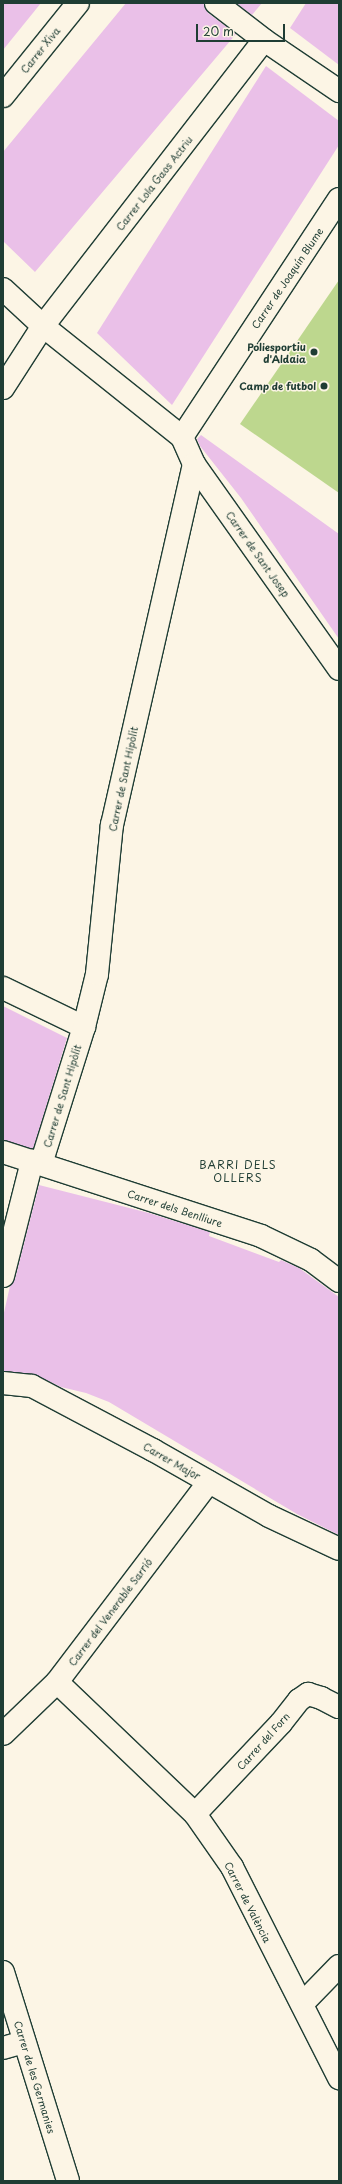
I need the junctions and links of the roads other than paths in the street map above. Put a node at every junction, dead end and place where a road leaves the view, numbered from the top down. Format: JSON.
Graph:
{"nodes":[{"id":1,"x":78,"y":3,"type":"edge"},
{"id":2,"x":216,"y":3,"type":"edge"},
{"id":3,"x":264,"y":40,"type":"junction"},
{"id":4,"x":339,"y":91,"type":"edge"},
{"id":5,"x":3,"y":96,"type":"edge"},
{"id":6,"x":339,"y":200,"type":"edge"},
{"id":7,"x":3,"y":289,"type":"edge"},
{"id":8,"x":43,"y":326,"type":"junction"},
{"id":9,"x":3,"y":388,"type":"edge"},
{"id":10,"x":182,"y":436,"type":"junction"},
{"id":11,"x":194,"y":464,"type":"junction"},
{"id":12,"x":339,"y":669,"type":"edge"},
{"id":13,"x":3,"y":988,"type":"edge"},
{"id":14,"x":84,"y":1027,"type":"junction"},
{"id":15,"x":3,"y":1152,"type":"edge"},
{"id":16,"x":36,"y":1163,"type":"junction"},
{"id":17,"x":3,"y":1276,"type":"edge"},
{"id":18,"x":339,"y":1281,"type":"edge"},
{"id":19,"x":3,"y":1383,"type":"edge"},
{"id":20,"x":209,"y":1482,"type":"junction"},
{"id":21,"x":339,"y":1550,"type":"edge"},
{"id":22,"x":57,"y":1682,"type":"junction"},
{"id":23,"x":339,"y":1707,"type":"edge"},
{"id":24,"x":3,"y":1734,"type":"edge"},
{"id":25,"x":195,"y":1814,"type":"junction"},
{"id":26,"x":339,"y":1966,"type":"edge"},
{"id":27,"x":3,"y":1972,"type":"edge"},
{"id":28,"x":302,"y":2004,"type":"junction"},
{"id":29,"x":24,"y":2042,"type":"junction"},
{"id":30,"x":3,"y":2048,"type":"edge"},
{"id":31,"x":339,"y":2078,"type":"edge"},
{"id":32,"x":68,"y":2181,"type":"edge"}],
"edges":[{"from":1,"to":5,"type":"street","name":"Carrer Xiva"},
{"from":2,"to":3,"type":"street"},
{"from":3,"to":4,"type":"street"},
{"from":3,"to":8,"type":"street","name":"Carrer Lola Gaos Actriu"},
{"from":6,"to":10,"type":"street","name":"Carrer de Joaquín Blume"},
{"from":7,"to":8,"type":"street"},
{"from":8,"to":9,"type":"street","name":"Carrer Lola Gaos Actriu"},
{"from":8,"to":10,"type":"street"},
{"from":10,"to":11,"type":"street","name":"Carrer de Sant Josep"},
{"from":11,"to":12,"type":"street","name":"Carrer de Sant Josep"},
{"from":11,"to":14,"type":"street","name":"Carrer de Sant Hipòlit"},
{"from":13,"to":14,"type":"street"},
{"from":14,"to":16,"type":"street","name":"Carrer de Sant Hipòlit"},
{"from":15,"to":16,"type":"street","name":"Carrer dels Benlliure"},
{"from":16,"to":17,"type":"street","name":"Carrer de Sant Hipòlit"},
{"from":16,"to":18,"type":"street","name":"Carrer dels Benlliure"},
{"from":19,"to":20,"type":"street","name":"Carrer Major"},
{"from":20,"to":21,"type":"street","name":"Carrer Major"},
{"from":20,"to":22,"type":"street","name":"Carrer del Venerable Sarrió"},
{"from":22,"to":24,"type":"street","name":"Carrer del Venerable Sarrió"},
{"from":22,"to":25,"type":"street","name":"Carrer de València"},
{"from":23,"to":25,"type":"street","name":"Carrer del Forn"},
{"from":25,"to":28,"type":"street","name":"Carrer de València"},
{"from":26,"to":28,"type":"street"},
{"from":27,"to":29,"type":"street","name":"Carrer de les Germanies"},
{"from":28,"to":31,"type":"street","name":"Carrer de València"},
{"from":29,"to":30,"type":"street"},
{"from":29,"to":32,"type":"street","name":"Carrer de les Germanies"}]}
